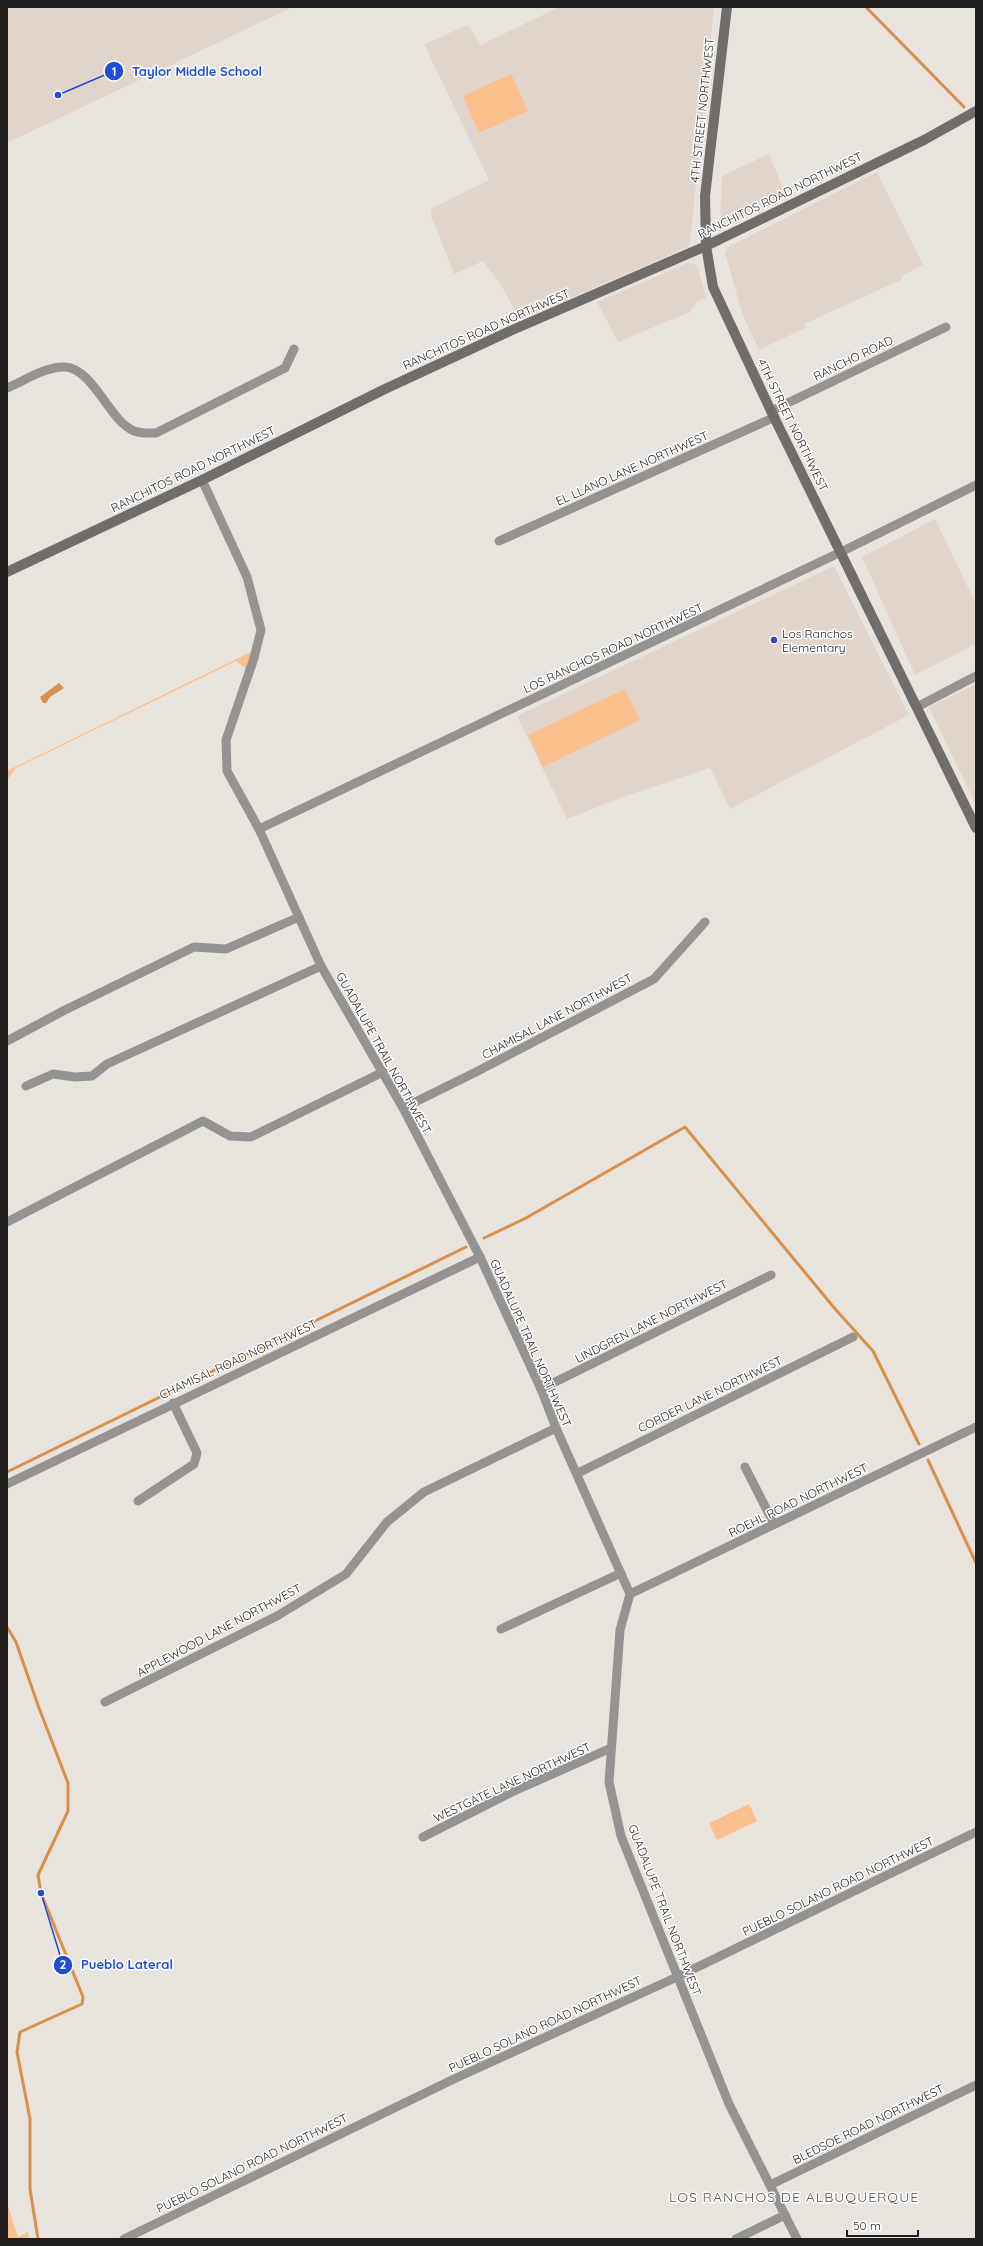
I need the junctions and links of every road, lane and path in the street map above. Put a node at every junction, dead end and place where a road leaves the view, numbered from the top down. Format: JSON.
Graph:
{"nodes":[{"id":1,"x":727,"y":7,"type":"edge"},
{"id":2,"x":976,"y":111,"type":"edge"},
{"id":3,"x":706,"y":246,"type":"junction"},
{"id":4,"x":946,"y":327,"type":"dead end"},
{"id":5,"x":294,"y":349,"type":"dead end"},
{"id":6,"x":7,"y":388,"type":"edge"},
{"id":7,"x":773,"y":414,"type":"junction"},
{"id":8,"x":202,"y":480,"type":"junction"},
{"id":9,"x":976,"y":485,"type":"edge"},
{"id":10,"x":499,"y":540,"type":"dead end"},
{"id":11,"x":841,"y":552,"type":"junction"},
{"id":12,"x":7,"y":572,"type":"edge"},
{"id":13,"x":976,"y":676,"type":"edge"},
{"id":14,"x":917,"y":707,"type":"junction"},
{"id":15,"x":976,"y":828,"type":"edge"},
{"id":16,"x":259,"y":829,"type":"junction"},
{"id":17,"x":299,"y":917,"type":"junction"},
{"id":18,"x":705,"y":922,"type":"dead end"},
{"id":19,"x":322,"y":966,"type":"junction"},
{"id":20,"x":7,"y":1041,"type":"edge"},
{"id":21,"x":383,"y":1072,"type":"junction"},
{"id":22,"x":26,"y":1086,"type":"dead end"},
{"id":23,"x":403,"y":1108,"type":"junction"},
{"id":24,"x":7,"y":1222,"type":"edge"},
{"id":25,"x":480,"y":1257,"type":"junction"},
{"id":26,"x":771,"y":1275,"type":"dead end"},
{"id":27,"x":853,"y":1337,"type":"dead end"},
{"id":28,"x":541,"y":1390,"type":"junction"},
{"id":29,"x":173,"y":1403,"type":"junction"},
{"id":30,"x":976,"y":1427,"type":"edge"},
{"id":31,"x":556,"y":1428,"type":"junction"},
{"id":32,"x":745,"y":1467,"type":"dead end"},
{"id":33,"x":578,"y":1473,"type":"junction"},
{"id":34,"x":7,"y":1484,"type":"edge"},
{"id":35,"x":138,"y":1501,"type":"dead end"},
{"id":36,"x":774,"y":1524,"type":"junction"},
{"id":37,"x":620,"y":1573,"type":"junction"},
{"id":38,"x":630,"y":1594,"type":"junction"},
{"id":39,"x":501,"y":1629,"type":"dead end"},
{"id":40,"x":105,"y":1702,"type":"dead end"},
{"id":41,"x":610,"y":1748,"type":"junction"},
{"id":42,"x":976,"y":1832,"type":"edge"},
{"id":43,"x":423,"y":1837,"type":"dead end"},
{"id":44,"x":677,"y":1977,"type":"junction"},
{"id":45,"x":976,"y":2085,"type":"edge"},
{"id":46,"x":770,"y":2185,"type":"junction"},
{"id":47,"x":785,"y":2215,"type":"junction"},
{"id":48,"x":124,"y":2239,"type":"edge"},
{"id":49,"x":736,"y":2239,"type":"edge"},
{"id":50,"x":797,"y":2239,"type":"edge"}],
"edges":[{"from":1,"to":3,"type":"street","name":"4TH STREET NORTHWEST"},
{"from":2,"to":3,"type":"street","name":"RANCHITOS ROAD NORTHWEST"},
{"from":3,"to":7,"type":"street","name":"4TH STREET NORTHWEST"},
{"from":3,"to":8,"type":"street","name":"RANCHITOS ROAD NORTHWEST"},
{"from":4,"to":7,"type":"street","name":"RANCHO ROAD"},
{"from":5,"to":6,"type":"street"},
{"from":7,"to":10,"type":"street","name":"EL LLANO LANE NORTHWEST"},
{"from":7,"to":11,"type":"street","name":"4TH STREET NORTHWEST"},
{"from":8,"to":12,"type":"street","name":"RANCHITOS ROAD NORTHWEST"},
{"from":8,"to":16,"type":"street","name":"GUADALUPE TRAIL NORTHWEST"},
{"from":9,"to":11,"type":"street","name":"LOS RANCHOS ROAD NORTHWEST"},
{"from":11,"to":14,"type":"street","name":"4TH STREET NORTHWEST"},
{"from":11,"to":16,"type":"street","name":"LOS RANCHOS ROAD NORTHWEST"},
{"from":13,"to":14,"type":"street"},
{"from":14,"to":15,"type":"street","name":"4TH STREET NORTHWEST"},
{"from":16,"to":17,"type":"street","name":"GUADALUPE TRAIL NORTHWEST"},
{"from":17,"to":19,"type":"street","name":"GUADALUPE TRAIL NORTHWEST"},
{"from":17,"to":20,"type":"street"},
{"from":18,"to":23,"type":"street","name":"CHAMISAL LANE NORTHWEST"},
{"from":19,"to":21,"type":"street","name":"GUADALUPE TRAIL NORTHWEST"},
{"from":19,"to":22,"type":"street"},
{"from":21,"to":23,"type":"street","name":"GUADALUPE TRAIL NORTHWEST"},
{"from":21,"to":24,"type":"street"},
{"from":23,"to":25,"type":"street","name":"GUADALUPE TRAIL NORTHWEST"},
{"from":25,"to":28,"type":"street","name":"GUADALUPE TRAIL NORTHWEST"},
{"from":25,"to":29,"type":"street","name":"CHAMISAL ROAD NORTHWEST"},
{"from":26,"to":28,"type":"street","name":"LINDGREN LANE NORTHWEST"},
{"from":27,"to":33,"type":"street","name":"CORDER LANE NORTHWEST"},
{"from":28,"to":31,"type":"street","name":"GUADALUPE TRAIL NORTHWEST"},
{"from":29,"to":34,"type":"street","name":"CHAMISAL ROAD NORTHWEST"},
{"from":29,"to":35,"type":"street"},
{"from":30,"to":36,"type":"street","name":"ROEHL ROAD NORTHWEST"},
{"from":31,"to":33,"type":"street","name":"GUADALUPE TRAIL NORTHWEST"},
{"from":31,"to":40,"type":"street","name":"APPLEWOOD LANE NORTHWEST"},
{"from":32,"to":36,"type":"street"},
{"from":33,"to":37,"type":"street","name":"GUADALUPE TRAIL NORTHWEST"},
{"from":36,"to":38,"type":"street","name":"ROEHL ROAD NORTHWEST"},
{"from":37,"to":38,"type":"street","name":"GUADALUPE TRAIL NORTHWEST"},
{"from":37,"to":39,"type":"street"},
{"from":38,"to":41,"type":"street","name":"GUADALUPE TRAIL NORTHWEST"},
{"from":41,"to":43,"type":"street","name":"WESTGATE LANE NORTHWEST"},
{"from":41,"to":44,"type":"street","name":"GUADALUPE TRAIL NORTHWEST"},
{"from":42,"to":44,"type":"street","name":"PUEBLO SOLANO ROAD NORTHWEST"},
{"from":44,"to":46,"type":"street","name":"GUADALUPE TRAIL NORTHWEST"},
{"from":44,"to":48,"type":"street","name":"PUEBLO SOLANO ROAD NORTHWEST"},
{"from":45,"to":46,"type":"street","name":"BLEDSOE ROAD NORTHWEST"},
{"from":46,"to":47,"type":"street","name":"GUADALUPE TRAIL NORTHWEST"},
{"from":47,"to":49,"type":"street"},
{"from":47,"to":50,"type":"street","name":"GUADALUPE TRAIL NORTHWEST"}]}
